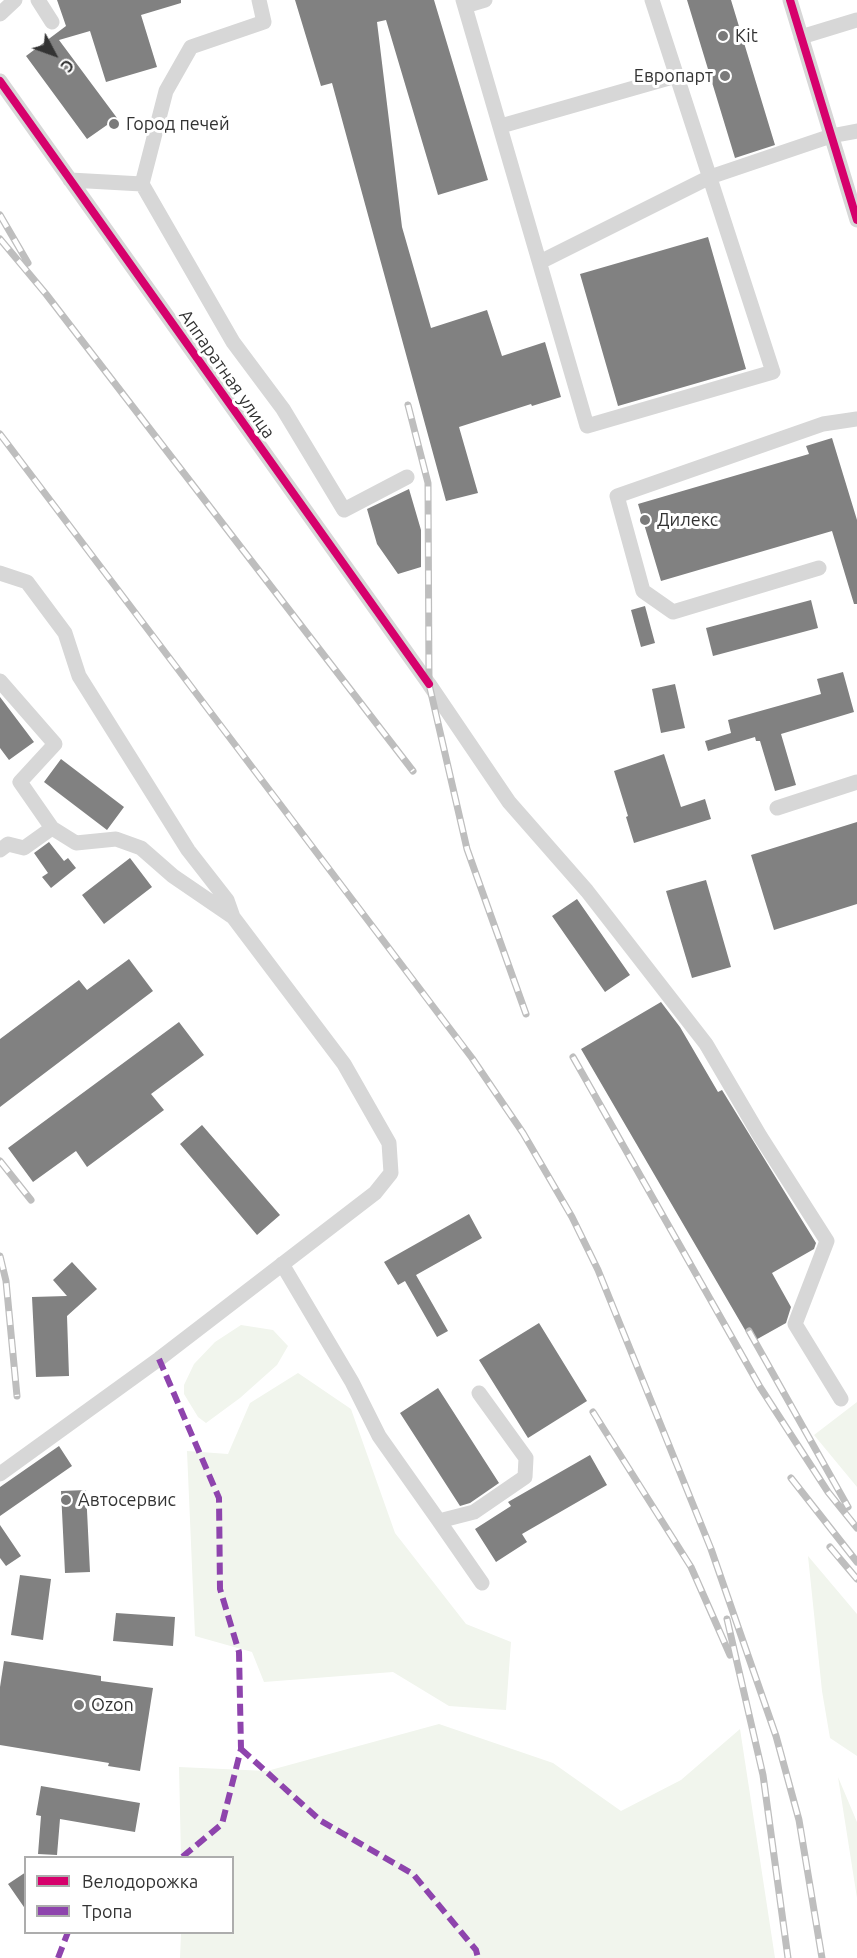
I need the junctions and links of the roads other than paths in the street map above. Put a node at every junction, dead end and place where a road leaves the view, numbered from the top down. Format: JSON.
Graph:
{"nodes":[{"id":1,"x":15,"y":0,"type":"edge"},
{"id":2,"x":38,"y":0,"type":"edge"},
{"id":3,"x":259,"y":0,"type":"edge"},
{"id":4,"x":485,"y":0,"type":"edge"},
{"id":5,"x":652,"y":0,"type":"edge"},
{"id":6,"x":790,"y":0,"type":"edge"},
{"id":7,"x":464,"y":3,"type":"edge"},
{"id":8,"x":0,"y":14,"type":"edge"},
{"id":9,"x":857,"y":20,"type":"edge"},
{"id":10,"x":52,"y":22,"type":"dead end"},
{"id":11,"x":801,"y":37,"type":"junction"},
{"id":12,"x":676,"y":76,"type":"junction"},
{"id":13,"x":0,"y":81,"type":"edge"},
{"id":14,"x":501,"y":126,"type":"junction"},
{"id":15,"x":857,"y":131,"type":"edge"},
{"id":16,"x":831,"y":136,"type":"junction"},
{"id":17,"x":850,"y":173,"type":"edge"},
{"id":18,"x":710,"y":177,"type":"junction"},
{"id":19,"x":70,"y":180,"type":"junction"},
{"id":20,"x":142,"y":184,"type":"junction"},
{"id":21,"x":856,"y":214,"type":"edge"},
{"id":22,"x":540,"y":262,"type":"junction"},
{"id":23,"x":857,"y":421,"type":"edge"},
{"id":24,"x":407,"y":477,"type":"dead end"},
{"id":25,"x":819,"y":568,"type":"dead end"},
{"id":26,"x":0,"y":573,"type":"edge"},
{"id":27,"x":0,"y":681,"type":"edge"},
{"id":28,"x":857,"y":782,"type":"edge"},
{"id":29,"x":777,"y":808,"type":"dead end"},
{"id":30,"x":52,"y":828,"type":"junction"},
{"id":31,"x":3,"y":842,"type":"edge"},
{"id":32,"x":233,"y":917,"type":"junction"},
{"id":33,"x":282,"y":1264,"type":"junction"},
{"id":34,"x":479,"y":1394,"type":"dead end"},
{"id":35,"x":841,"y":1399,"type":"dead end"},
{"id":36,"x":0,"y":1474,"type":"edge"},
{"id":37,"x":439,"y":1521,"type":"junction"},
{"id":38,"x":482,"y":1583,"type":"dead end"}],
"edges":[{"from":1,"to":8,"type":"street"},
{"from":2,"to":10,"type":"street"},
{"from":3,"to":20,"type":"street"},
{"from":4,"to":7,"type":"street"},
{"from":5,"to":12,"type":"street"},
{"from":6,"to":11,"type":"street"},
{"from":7,"to":14,"type":"street"},
{"from":9,"to":11,"type":"street"},
{"from":11,"to":16,"type":"street"},
{"from":12,"to":14,"type":"street"},
{"from":12,"to":18,"type":"street"},
{"from":13,"to":19,"type":"street","name":"Аппаратная улица"},
{"from":14,"to":22,"type":"street"},
{"from":15,"to":16,"type":"street"},
{"from":16,"to":17,"type":"street"},
{"from":16,"to":18,"type":"street"},
{"from":17,"to":21,"type":"street"},
{"from":18,"to":22,"type":"street"},
{"from":18,"to":22,"type":"street"},
{"from":19,"to":20,"type":"street"},
{"from":19,"to":35,"type":"street","name":"Аппаратная улица"},
{"from":20,"to":24,"type":"street"},
{"from":23,"to":25,"type":"street"},
{"from":26,"to":32,"type":"street"},
{"from":27,"to":30,"type":"street"},
{"from":28,"to":29,"type":"street"},
{"from":30,"to":31,"type":"street"},
{"from":30,"to":32,"type":"street"},
{"from":32,"to":33,"type":"street"},
{"from":33,"to":36,"type":"street"},
{"from":33,"to":37,"type":"street"},
{"from":34,"to":37,"type":"street"},
{"from":37,"to":38,"type":"street"}]}
